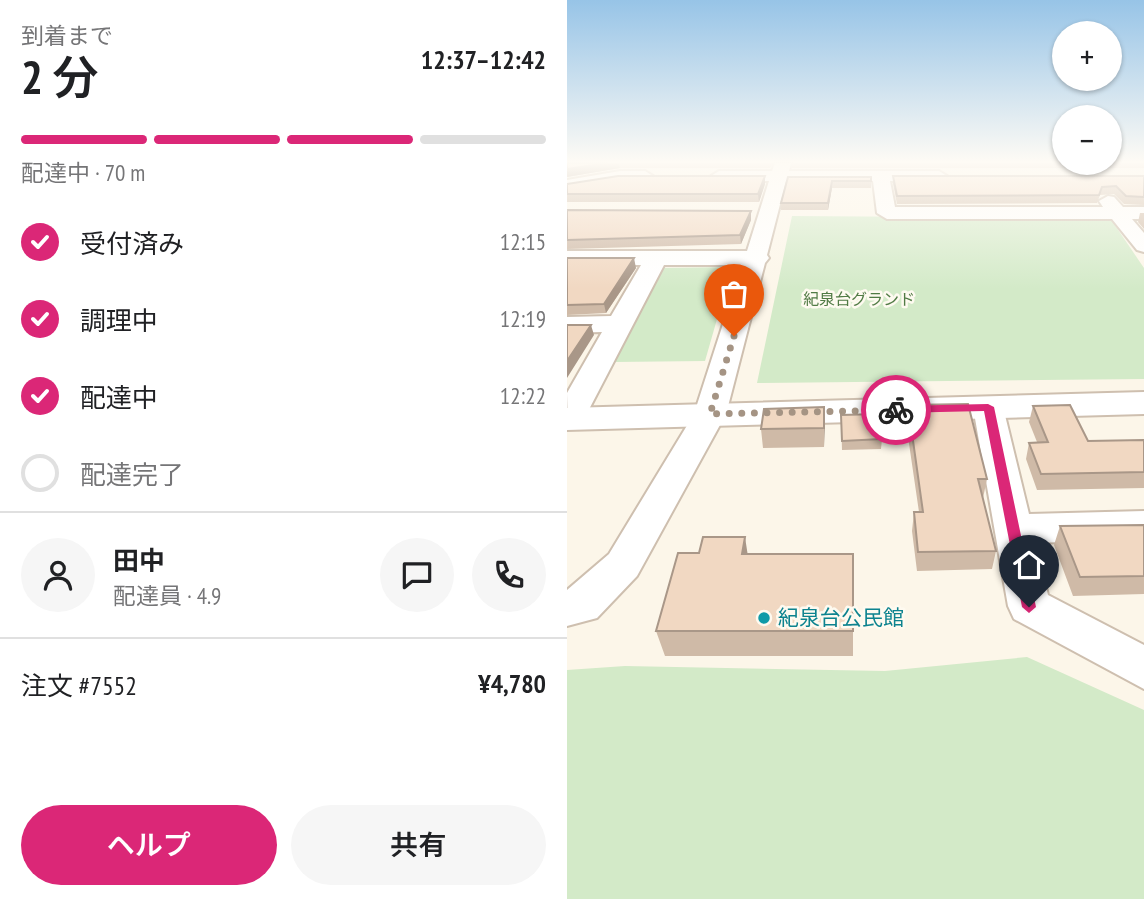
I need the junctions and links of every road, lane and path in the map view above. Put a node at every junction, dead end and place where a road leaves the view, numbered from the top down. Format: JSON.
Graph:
{"nodes":[{"id":1,"x":773,"y":205,"type":"edge"},
{"id":2,"x":886,"y":205,"type":"edge"},
{"id":3,"x":1111,"y":205,"type":"edge"},
{"id":4,"x":743,"y":211,"type":"edge"},
{"id":5,"x":771,"y":211,"type":"junction"},
{"id":6,"x":1118,"y":213,"type":"junction"},
{"id":7,"x":1144,"y":213,"type":"edge"},
{"id":8,"x":1144,"y":246,"type":"edge"},
{"id":9,"x":567,"y":258,"type":"edge"},
{"id":10,"x":656,"y":258,"type":"junction"},
{"id":11,"x":758,"y":258,"type":"junction"},
{"id":12,"x":619,"y":324,"type":"junction"},
{"id":13,"x":567,"y":325,"type":"edge"},
{"id":14,"x":1144,"y":403,"type":"edge"},
{"id":15,"x":988,"y":407,"type":"junction"},
{"id":16,"x":710,"y":414,"type":"junction"},
{"id":17,"x":567,"y":419,"type":"edge"},
{"id":18,"x":1144,"y":525,"type":"edge"},
{"id":19,"x":1013,"y":529,"type":"junction"},
{"id":20,"x":567,"y":608,"type":"edge"},
{"id":21,"x":1144,"y":668,"type":"edge"}],
"edges":[{"from":1,"to":5,"type":"street"},
{"from":2,"to":6,"type":"street"},
{"from":3,"to":6,"type":"street"},
{"from":4,"to":5,"type":"street"},
{"from":5,"to":11,"type":"street"},
{"from":6,"to":7,"type":"street"},
{"from":6,"to":8,"type":"street"},
{"from":9,"to":10,"type":"street"},
{"from":10,"to":11,"type":"street"},
{"from":10,"to":12,"type":"street"},
{"from":11,"to":16,"type":"street"},
{"from":12,"to":13,"type":"street"},
{"from":12,"to":17,"type":"street"},
{"from":14,"to":15,"type":"street"},
{"from":15,"to":16,"type":"street"},
{"from":15,"to":19,"type":"street"},
{"from":16,"to":17,"type":"street"},
{"from":16,"to":20,"type":"street"},
{"from":18,"to":19,"type":"street"},
{"from":19,"to":21,"type":"street"}]}
